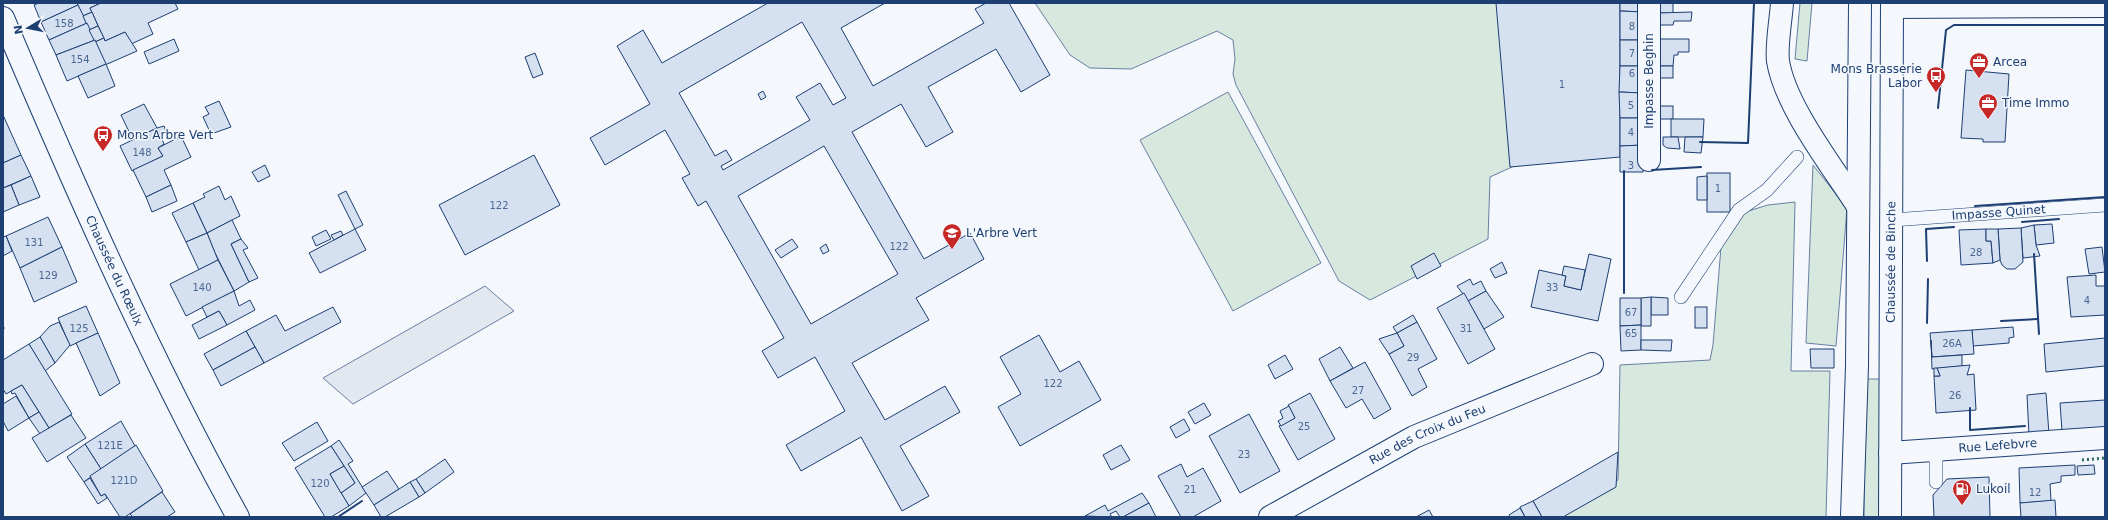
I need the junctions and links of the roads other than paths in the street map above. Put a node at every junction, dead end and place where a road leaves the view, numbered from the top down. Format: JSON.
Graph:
{"nodes":[{"id":1,"x":1649,"y":3,"type":"edge"},
{"id":2,"x":1782,"y":3,"type":"edge"},
{"id":3,"x":1860,"y":3,"type":"edge"},
{"id":4,"x":1891,"y":4,"type":"edge"},
{"id":5,"x":2105,"y":6,"type":"edge"},
{"id":6,"x":3,"y":18,"type":"edge"},
{"id":7,"x":1797,"y":157,"type":"dead end"},
{"id":8,"x":1649,"y":160,"type":"dead end"},
{"id":9,"x":1857,"y":205,"type":"junction"},
{"id":10,"x":2105,"y":205,"type":"edge"},
{"id":11,"x":1892,"y":220,"type":"junction"},
{"id":12,"x":1681,"y":297,"type":"dead end"},
{"id":13,"x":1592,"y":364,"type":"dead end"},
{"id":14,"x":2105,"y":438,"type":"edge"},
{"id":15,"x":1936,"y":450,"type":"junction"},
{"id":16,"x":1890,"y":453,"type":"junction"},
{"id":17,"x":1936,"y":482,"type":"dead end"},
{"id":18,"x":238,"y":517,"type":"edge"},
{"id":19,"x":1270,"y":517,"type":"edge"},
{"id":20,"x":1852,"y":517,"type":"edge"},
{"id":21,"x":1890,"y":517,"type":"edge"}],
"edges":[{"from":1,"to":8,"type":"main road","name":"Impasse Beghin"},
{"from":2,"to":9,"type":"main road"},
{"from":3,"to":9,"type":"main road"},
{"from":4,"to":5,"type":"main road"},
{"from":4,"to":11,"type":"main road","name":"Chaussée de Binche"},
{"from":6,"to":18,"type":"main road","name":"Chaussée du Rœulx"},
{"from":7,"to":12,"type":"lane"},
{"from":9,"to":20,"type":"main road"},
{"from":10,"to":11,"type":"lane","name":"Impasse Quinet"},
{"from":11,"to":16,"type":"main road","name":"Chaussée de Binche"},
{"from":13,"to":19,"type":"main road","name":"Rue des Croix du Feu"},
{"from":14,"to":15,"type":"main road","name":"Rue Lefebvre"},
{"from":15,"to":16,"type":"main road","name":"Rue Lefebvre"},
{"from":15,"to":17,"type":"lane"},
{"from":16,"to":21,"type":"main road","name":"Chaussée de Binche"}]}
